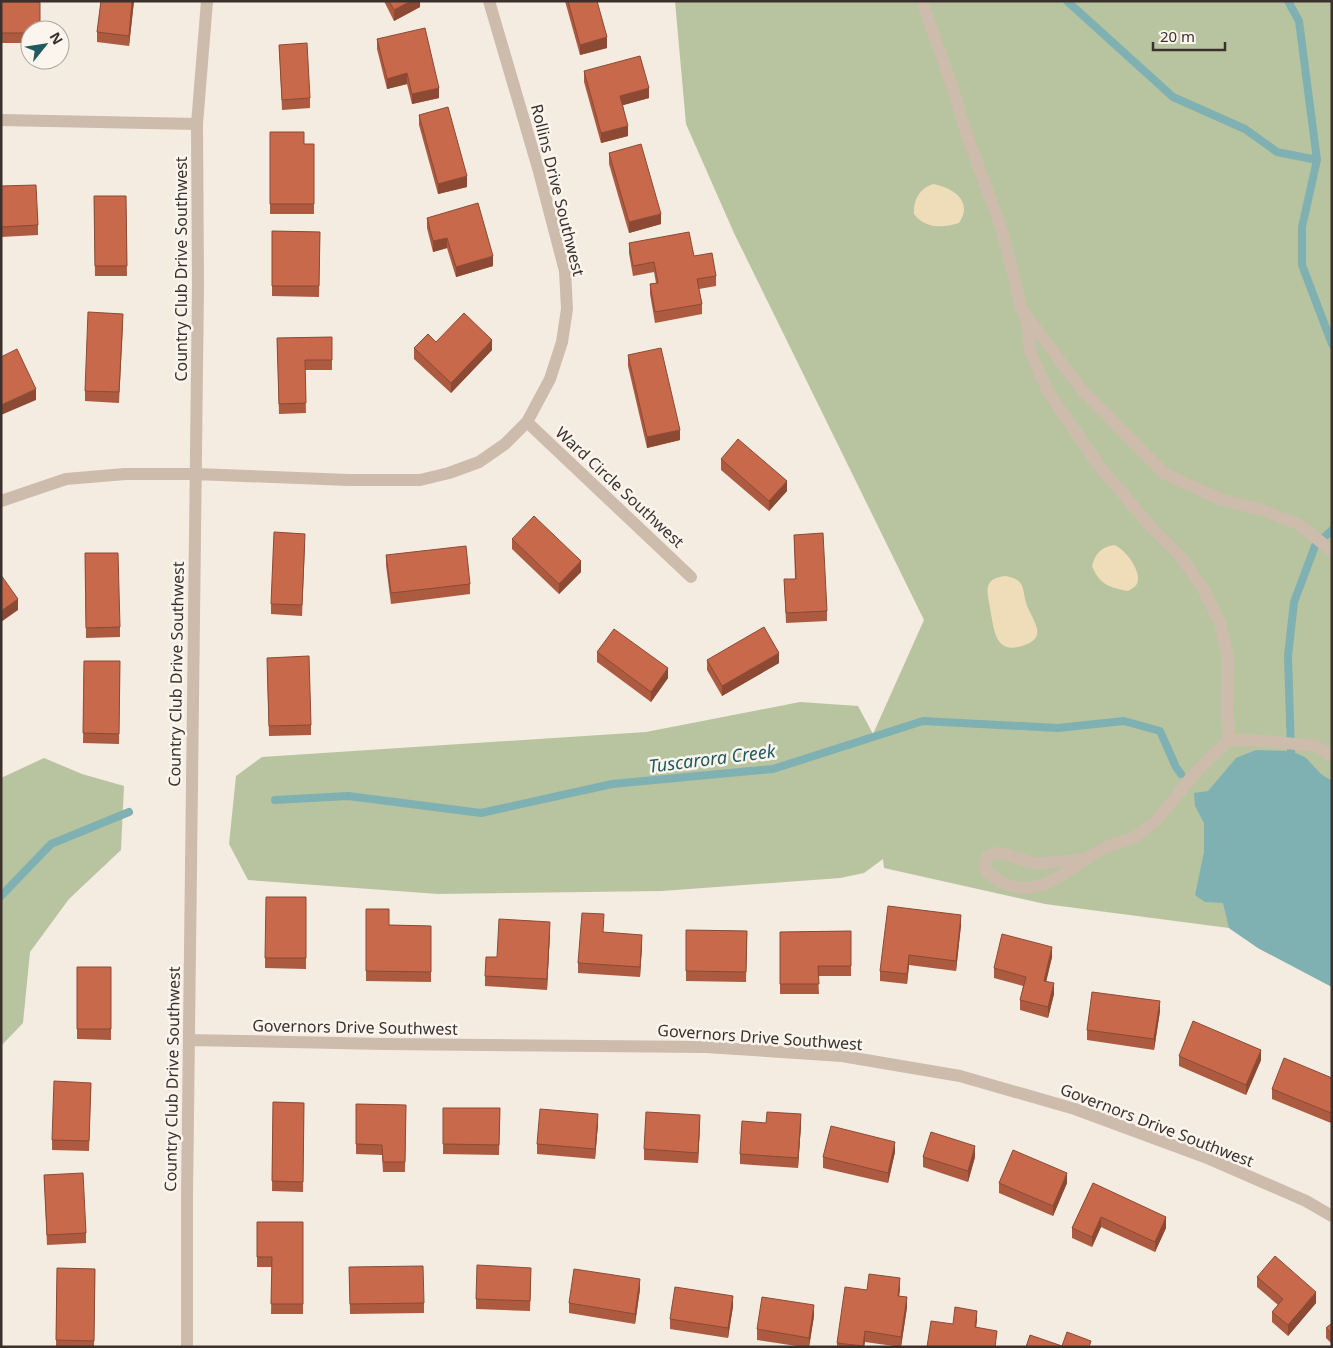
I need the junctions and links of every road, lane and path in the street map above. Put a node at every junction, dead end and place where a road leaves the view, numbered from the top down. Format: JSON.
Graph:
{"nodes":[{"id":1,"x":207,"y":1,"type":"edge"},
{"id":2,"x":489,"y":1,"type":"edge"},
{"id":3,"x":922,"y":1,"type":"edge"},
{"id":4,"x":1,"y":120,"type":"edge"},
{"id":5,"x":197,"y":124,"type":"junction"},
{"id":6,"x":1022,"y":310,"type":"junction"},
{"id":7,"x":528,"y":422,"type":"junction"},
{"id":8,"x":195,"y":474,"type":"junction"},
{"id":9,"x":1,"y":501,"type":"edge"},
{"id":10,"x":1332,"y":551,"type":"edge"},
{"id":11,"x":691,"y":577,"type":"dead end"},
{"id":12,"x":1229,"y":740,"type":"junction"},
{"id":13,"x":1332,"y":756,"type":"edge"},
{"id":14,"x":1085,"y":859,"type":"junction"},
{"id":15,"x":189,"y":1040,"type":"junction"},
{"id":16,"x":1332,"y":1216,"type":"edge"},
{"id":17,"x":187,"y":1347,"type":"edge"}],
"edges":[{"from":1,"to":5,"type":"street","name":"Country Club Drive Southwest"},
{"from":2,"to":7,"type":"street","name":"Rollins Drive Southwest"},
{"from":3,"to":6,"type":"street"},
{"from":4,"to":5,"type":"street"},
{"from":5,"to":8,"type":"street","name":"Country Club Drive Southwest"},
{"from":6,"to":10,"type":"street"},
{"from":6,"to":12,"type":"street"},
{"from":7,"to":8,"type":"street","name":"Rollins Drive Southwest"},
{"from":7,"to":11,"type":"street","name":"Ward Circle Southwest"},
{"from":8,"to":9,"type":"street","name":"Rollins Drive Southwest"},
{"from":8,"to":15,"type":"street","name":"Country Club Drive Southwest"},
{"from":12,"to":13,"type":"street"},
{"from":12,"to":14,"type":"street"},
{"from":14,"to":14,"type":"street"},
{"from":15,"to":16,"type":"street","name":"Governors Drive Southwest"},
{"from":15,"to":17,"type":"street","name":"Country Club Drive Southwest"}]}
